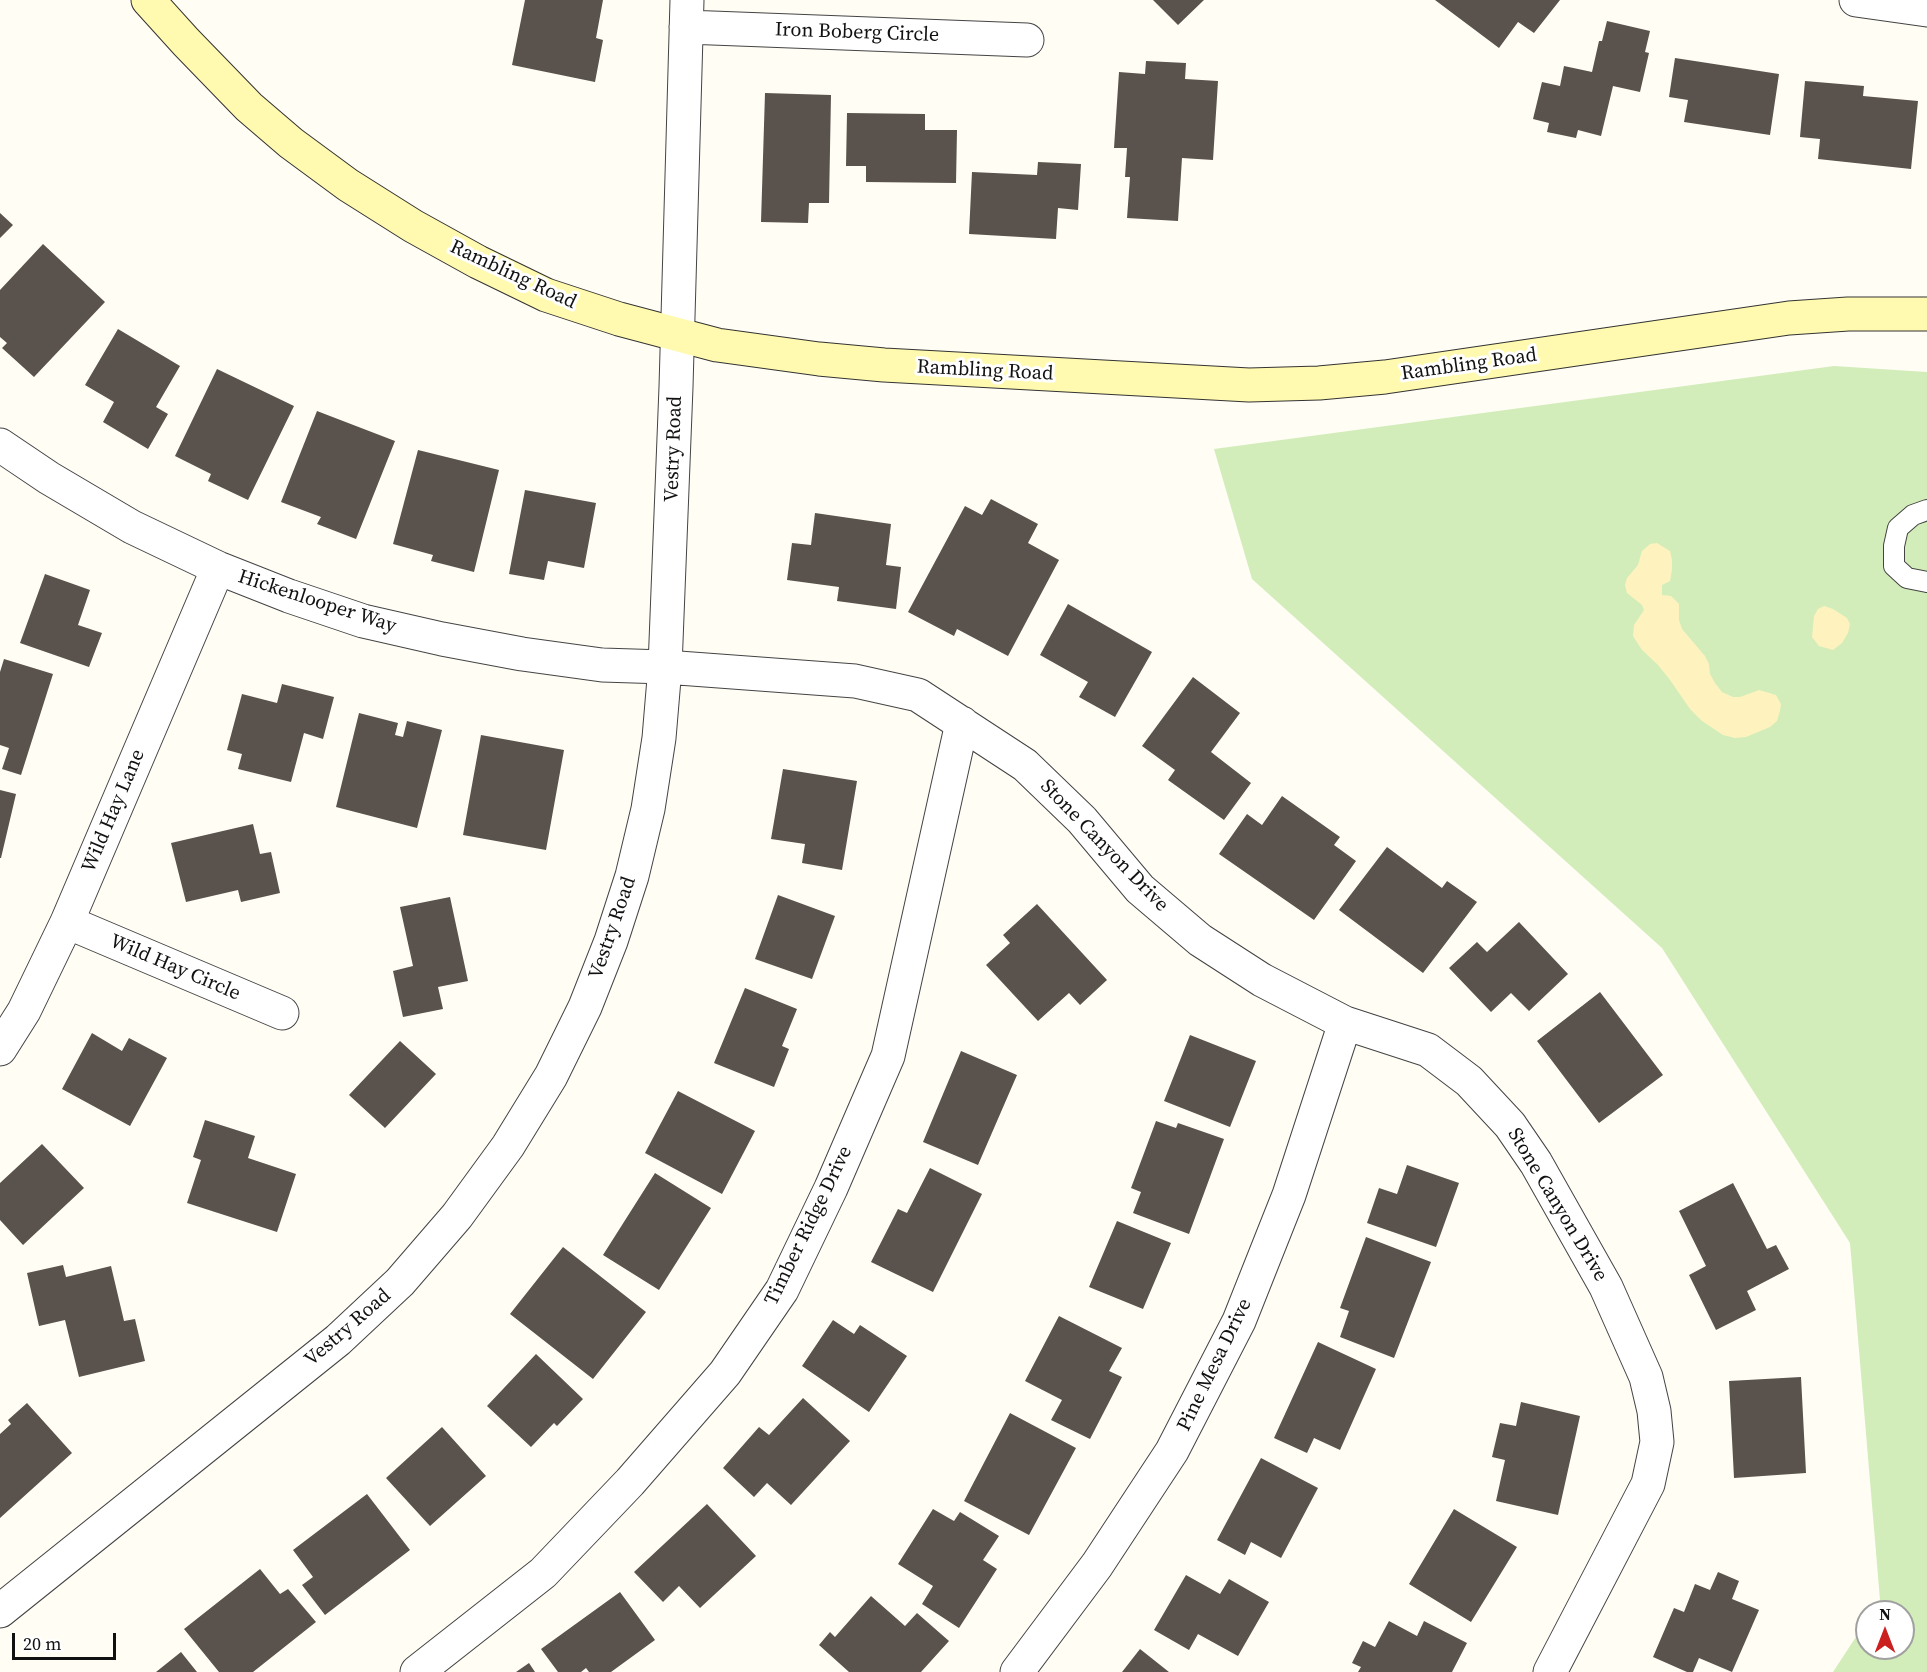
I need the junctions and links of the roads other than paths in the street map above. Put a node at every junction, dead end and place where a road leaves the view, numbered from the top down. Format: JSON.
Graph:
{"nodes":[{"id":1,"x":148,"y":0,"type":"edge"},
{"id":2,"x":1856,"y":0,"type":"edge"},
{"id":3,"x":1927,"y":10,"type":"edge"},
{"id":4,"x":687,"y":13,"type":"edge"},
{"id":5,"x":1027,"y":40,"type":"dead end"},
{"id":6,"x":1927,"y":314,"type":"edge"},
{"id":7,"x":678,"y":335,"type":"junction"},
{"id":8,"x":0,"y":445,"type":"edge"},
{"id":9,"x":1927,"y":510,"type":"edge"},
{"id":10,"x":218,"y":568,"type":"junction"},
{"id":11,"x":1927,"y":582,"type":"edge"},
{"id":12,"x":665,"y":667,"type":"junction"},
{"id":13,"x":962,"y":723,"type":"junction"},
{"id":14,"x":67,"y":922,"type":"junction"},
{"id":15,"x":282,"y":1013,"type":"dead end"},
{"id":16,"x":1345,"y":1023,"type":"junction"},
{"id":17,"x":0,"y":1049,"type":"edge"},
{"id":18,"x":0,"y":1611,"type":"edge"},
{"id":19,"x":417,"y":1672,"type":"edge"},
{"id":20,"x":1017,"y":1672,"type":"edge"},
{"id":21,"x":1550,"y":1672,"type":"edge"}],
"edges":[{"from":1,"to":7,"type":"street","name":"Rambling Road"},
{"from":2,"to":3,"type":"street"},
{"from":4,"to":5,"type":"street","name":"Iron Boberg Circle"},
{"from":4,"to":7,"type":"street","name":"Vestry Road"},
{"from":6,"to":7,"type":"street","name":"Rambling Road"},
{"from":7,"to":12,"type":"street","name":"Vestry Road"},
{"from":8,"to":10,"type":"street","name":"Hickenlooper Way"},
{"from":9,"to":11,"type":"lane"},
{"from":10,"to":12,"type":"street","name":"Hickenlooper Way"},
{"from":10,"to":14,"type":"street","name":"Wild Hay Lane"},
{"from":12,"to":13,"type":"street","name":"Stone Canyon Drive"},
{"from":12,"to":18,"type":"street","name":"Vestry Road"},
{"from":13,"to":16,"type":"street","name":"Stone Canyon Drive"},
{"from":13,"to":19,"type":"street","name":"Timber Ridge Drive"},
{"from":14,"to":15,"type":"street","name":"Wild Hay Circle"},
{"from":14,"to":17,"type":"street","name":"Wild Hay Lane"},
{"from":16,"to":20,"type":"street","name":"Pine Mesa Drive"},
{"from":16,"to":21,"type":"street","name":"Stone Canyon Drive"}]}
